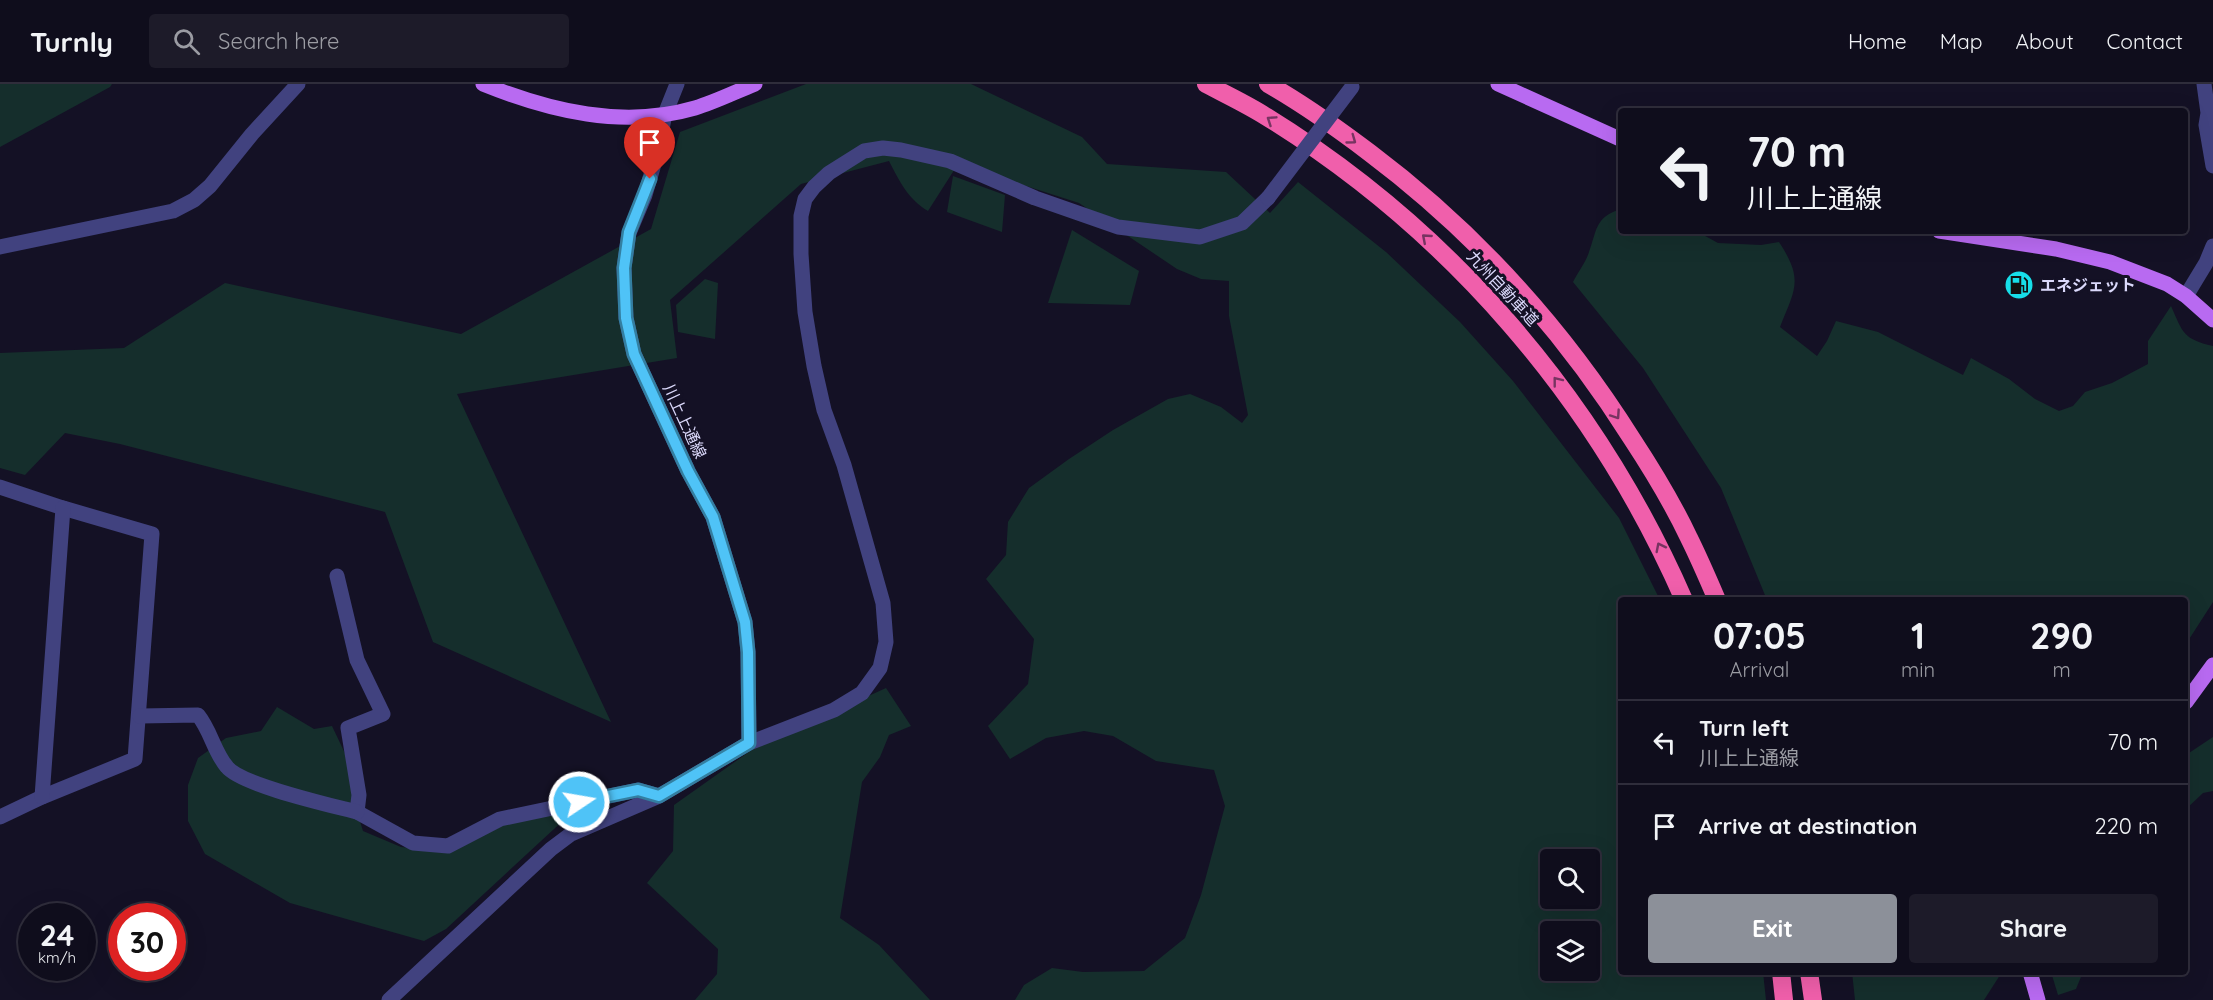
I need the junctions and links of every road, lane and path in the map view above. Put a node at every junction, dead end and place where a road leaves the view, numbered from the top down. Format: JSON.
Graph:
{"nodes":[{"id":1,"x":298,"y":84,"type":"edge"},
{"id":2,"x":483,"y":84,"type":"edge"},
{"id":3,"x":677,"y":84,"type":"edge"},
{"id":4,"x":755,"y":84,"type":"edge"},
{"id":5,"x":1206,"y":84,"type":"edge"},
{"id":6,"x":1268,"y":84,"type":"edge"},
{"id":7,"x":1498,"y":84,"type":"edge"},
{"id":8,"x":2204,"y":84,"type":"edge"},
{"id":9,"x":1353,"y":86,"type":"edge"},
{"id":10,"x":665,"y":114,"type":"junction"},
{"id":11,"x":1618,"y":138,"type":"edge"},
{"id":12,"x":2213,"y":166,"type":"edge"},
{"id":13,"x":1958,"y":234,"type":"edge"},
{"id":14,"x":2213,"y":246,"type":"edge"},
{"id":15,"x":0,"y":247,"type":"edge"},
{"id":16,"x":2186,"y":296,"type":"junction"},
{"id":17,"x":2213,"y":320,"type":"edge"},
{"id":18,"x":0,"y":487,"type":"edge"},
{"id":19,"x":63,"y":508,"type":"junction"},
{"id":20,"x":338,"y":576,"type":"dead end"},
{"id":21,"x":1683,"y":597,"type":"edge"},
{"id":22,"x":1716,"y":597,"type":"edge"},
{"id":23,"x":2213,"y":665,"type":"edge"},
{"id":24,"x":2188,"y":699,"type":"edge"},
{"id":25,"x":140,"y":716,"type":"junction"},
{"id":26,"x":749,"y":743,"type":"junction"},
{"id":27,"x":659,"y":796,"type":"junction"},
{"id":28,"x":42,"y":797,"type":"junction"},
{"id":29,"x":357,"y":812,"type":"junction"},
{"id":30,"x":0,"y":817,"type":"edge"},
{"id":31,"x":1781,"y":975,"type":"edge"},
{"id":32,"x":1809,"y":975,"type":"edge"},
{"id":33,"x":2031,"y":975,"type":"edge"},
{"id":34,"x":388,"y":1000,"type":"edge"},
{"id":35,"x":1784,"y":1000,"type":"edge"},
{"id":36,"x":1813,"y":1000,"type":"edge"},
{"id":37,"x":2038,"y":1000,"type":"edge"}],
"edges":[{"from":1,"to":15,"type":"street"},
{"from":2,"to":10,"type":"main road"},
{"from":3,"to":10,"type":"street","name":"川上上通線"},
{"from":4,"to":10,"type":"main road"},
{"from":21,"to":5,"type":"highway","name":"九州自動車道","one_way":true},
{"from":6,"to":22,"type":"highway","name":"九州自動車道","one_way":true},
{"from":7,"to":11,"type":"main road"},
{"from":8,"to":12,"type":"street"},
{"from":9,"to":26,"type":"street","bridge":true},
{"from":10,"to":26,"type":"street","name":"川上上通線"},
{"from":13,"to":16,"type":"main road"},
{"from":14,"to":16,"type":"street"},
{"from":16,"to":17,"type":"main road"},
{"from":18,"to":19,"type":"street"},
{"from":19,"to":25,"type":"street"},
{"from":19,"to":28,"type":"street"},
{"from":20,"to":29,"type":"street"},
{"from":23,"to":24,"type":"main road"},
{"from":25,"to":28,"type":"street"},
{"from":25,"to":29,"type":"street"},
{"from":26,"to":27,"type":"street"},
{"from":27,"to":29,"type":"street"},
{"from":27,"to":34,"type":"street"},
{"from":28,"to":30,"type":"street"},
{"from":31,"to":35,"type":"highway"},
{"from":32,"to":36,"type":"highway"},
{"from":33,"to":37,"type":"main road"}]}
